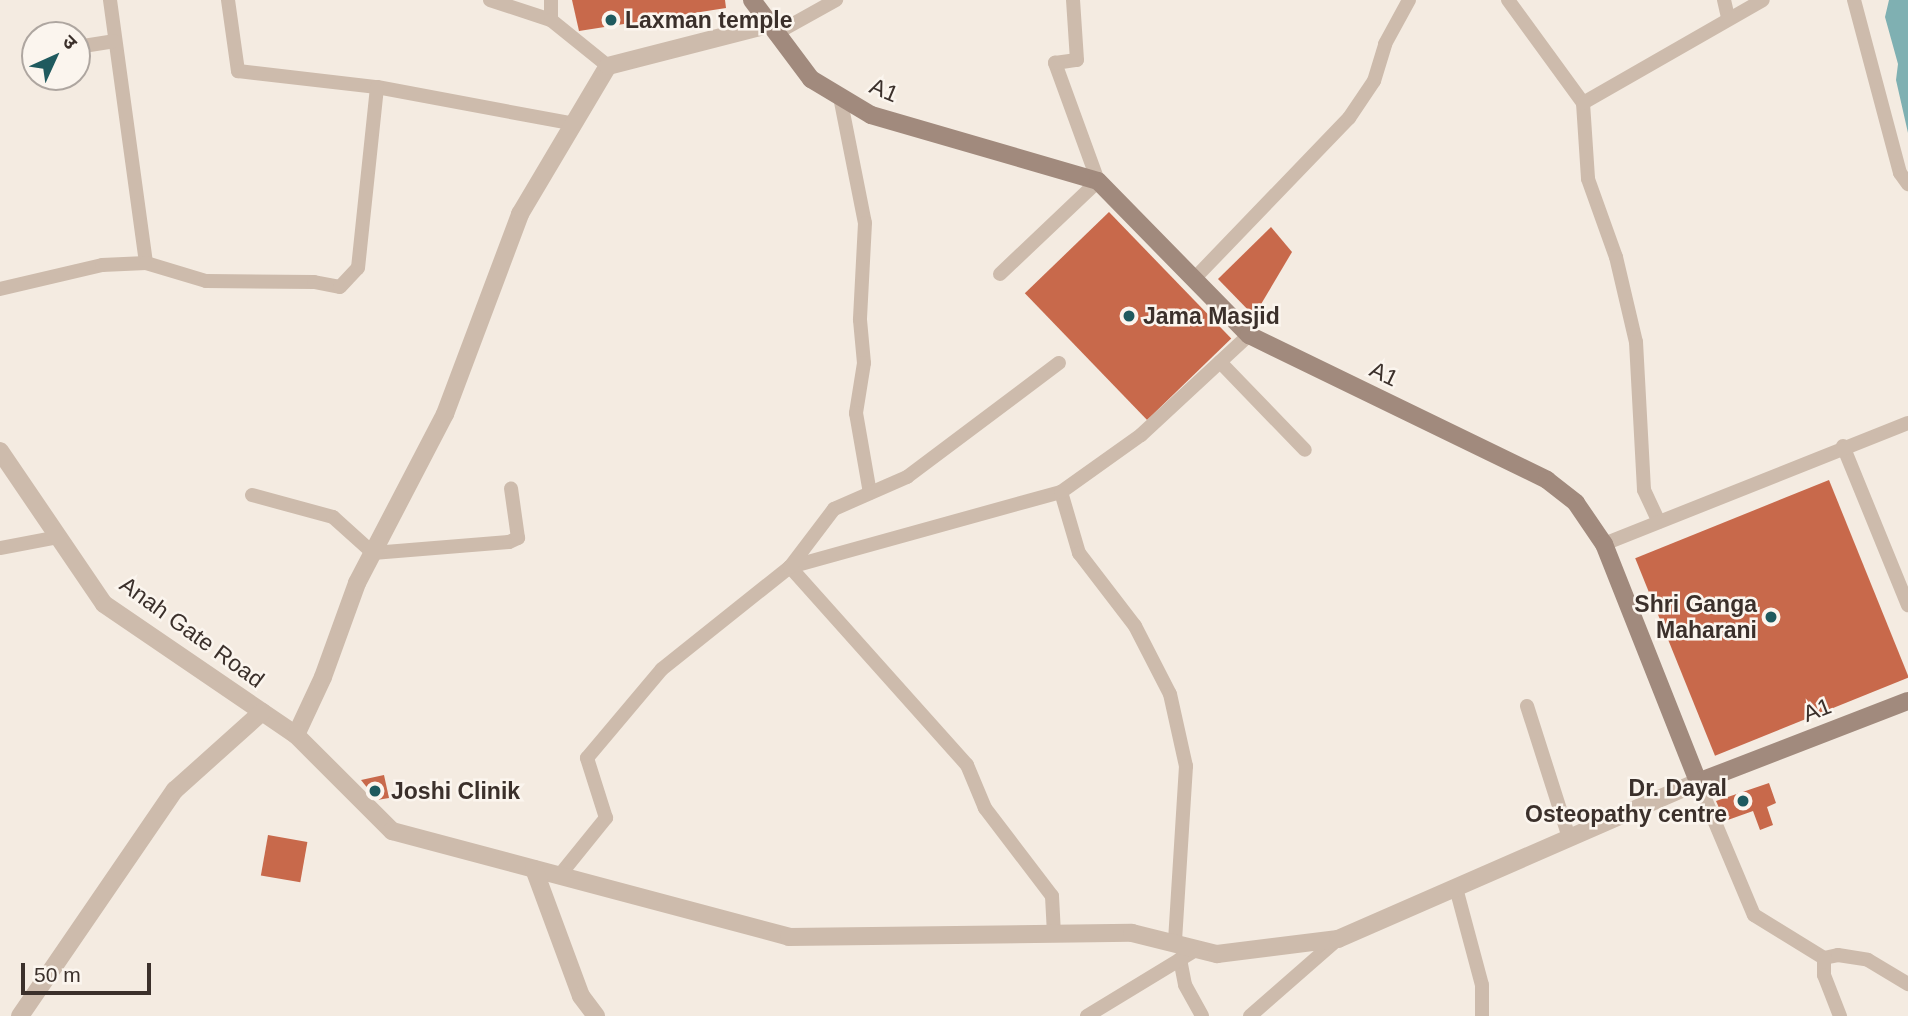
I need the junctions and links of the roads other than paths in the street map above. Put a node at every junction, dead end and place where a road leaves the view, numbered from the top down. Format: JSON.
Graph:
{"nodes":[{"id":1,"x":110,"y":0,"type":"edge"},
{"id":2,"x":228,"y":0,"type":"edge"},
{"id":3,"x":490,"y":0,"type":"edge"},
{"id":4,"x":551,"y":0,"type":"edge"},
{"id":5,"x":752,"y":0,"type":"edge"},
{"id":6,"x":836,"y":0,"type":"edge"},
{"id":7,"x":1073,"y":0,"type":"edge"},
{"id":8,"x":1409,"y":0,"type":"edge"},
{"id":9,"x":1508,"y":0,"type":"edge"},
{"id":10,"x":1724,"y":0,"type":"edge"},
{"id":11,"x":1763,"y":0,"type":"edge"},
{"id":12,"x":1854,"y":0,"type":"edge"},
{"id":13,"x":1728,"y":17,"type":"junction"},
{"id":14,"x":551,"y":20,"type":"junction"},
{"id":15,"x":772,"y":30,"type":"junction"},
{"id":16,"x":114,"y":41,"type":"junction"},
{"id":17,"x":91,"y":45,"type":"edge"},
{"id":18,"x":608,"y":66,"type":"junction"},
{"id":19,"x":377,"y":86,"type":"junction"},
{"id":20,"x":840,"y":97,"type":"junction"},
{"id":21,"x":1583,"y":103,"type":"junction"},
{"id":22,"x":575,"y":124,"type":"junction"},
{"id":23,"x":1098,"y":181,"type":"junction"},
{"id":24,"x":1908,"y":184,"type":"edge"},
{"id":25,"x":146,"y":263,"type":"junction"},
{"id":26,"x":1000,"y":274,"type":"dead end"},
{"id":27,"x":1194,"y":279,"type":"junction"},
{"id":28,"x":0,"y":289,"type":"edge"},
{"id":29,"x":1249,"y":335,"type":"junction"},
{"id":30,"x":1220,"y":362,"type":"junction"},
{"id":31,"x":1059,"y":363,"type":"dead end"},
{"id":32,"x":1908,"y":423,"type":"edge"},
{"id":33,"x":1843,"y":446,"type":"junction"},
{"id":34,"x":1305,"y":450,"type":"dead end"},
{"id":35,"x":0,"y":452,"type":"edge"},
{"id":36,"x":511,"y":488,"type":"dead end"},
{"id":37,"x":1060,"y":492,"type":"junction"},
{"id":38,"x":870,"y":493,"type":"junction"},
{"id":39,"x":252,"y":495,"type":"dead end"},
{"id":40,"x":1659,"y":522,"type":"junction"},
{"id":41,"x":59,"y":537,"type":"junction"},
{"id":42,"x":1604,"y":544,"type":"junction"},
{"id":43,"x":0,"y":548,"type":"edge"},
{"id":44,"x":373,"y":553,"type":"junction"},
{"id":45,"x":790,"y":567,"type":"junction"},
{"id":46,"x":1908,"y":605,"type":"edge"},
{"id":47,"x":1908,"y":701,"type":"edge"},
{"id":48,"x":1527,"y":706,"type":"dead end"},
{"id":49,"x":262,"y":712,"type":"junction"},
{"id":50,"x":296,"y":735,"type":"junction"},
{"id":51,"x":1698,"y":782,"type":"junction"},
{"id":52,"x":1569,"y":838,"type":"junction"},
{"id":53,"x":534,"y":869,"type":"junction"},
{"id":54,"x":559,"y":876,"type":"junction"},
{"id":55,"x":1456,"y":888,"type":"junction"},
{"id":56,"x":1054,"y":934,"type":"junction"},
{"id":57,"x":1338,"y":939,"type":"junction"},
{"id":58,"x":1177,"y":951,"type":"junction"},
{"id":59,"x":1824,"y":958,"type":"junction"},
{"id":60,"x":1908,"y":984,"type":"edge"},
{"id":61,"x":20,"y":1016,"type":"edge"},
{"id":62,"x":596,"y":1016,"type":"edge"},
{"id":63,"x":1087,"y":1016,"type":"edge"},
{"id":64,"x":1202,"y":1016,"type":"edge"},
{"id":65,"x":1250,"y":1016,"type":"edge"},
{"id":66,"x":1482,"y":1016,"type":"edge"},
{"id":67,"x":1840,"y":1016,"type":"edge"}],
"edges":[{"from":1,"to":16,"type":"street"},
{"from":2,"to":19,"type":"street"},
{"from":3,"to":14,"type":"street"},
{"from":4,"to":14,"type":"street"},
{"from":5,"to":15,"type":"main road","name":"A1"},
{"from":6,"to":15,"type":"street"},
{"from":7,"to":23,"type":"street"},
{"from":8,"to":27,"type":"street"},
{"from":9,"to":21,"type":"street"},
{"from":10,"to":13,"type":"street"},
{"from":11,"to":13,"type":"street"},
{"from":12,"to":24,"type":"street"},
{"from":13,"to":21,"type":"street"},
{"from":14,"to":18,"type":"street"},
{"from":15,"to":18,"type":"street"},
{"from":15,"to":20,"type":"main road","name":"A1"},
{"from":16,"to":17,"type":"street"},
{"from":16,"to":25,"type":"street"},
{"from":18,"to":22,"type":"street"},
{"from":19,"to":22,"type":"street"},
{"from":19,"to":25,"type":"street"},
{"from":20,"to":23,"type":"main road","name":"A1"},
{"from":20,"to":38,"type":"street"},
{"from":21,"to":40,"type":"street"},
{"from":22,"to":44,"type":"street"},
{"from":23,"to":26,"type":"street"},
{"from":23,"to":27,"type":"main road","name":"A1"},
{"from":25,"to":28,"type":"street"},
{"from":27,"to":29,"type":"main road","name":"A1"},
{"from":29,"to":30,"type":"street"},
{"from":29,"to":42,"type":"main road","name":"A1"},
{"from":30,"to":34,"type":"street"},
{"from":30,"to":37,"type":"street"},
{"from":31,"to":38,"type":"street"},
{"from":32,"to":33,"type":"street"},
{"from":33,"to":40,"type":"street"},
{"from":33,"to":46,"type":"street"},
{"from":35,"to":41,"type":"street","name":"Anah Gate Road"},
{"from":36,"to":44,"type":"street"},
{"from":37,"to":45,"type":"street"},
{"from":37,"to":58,"type":"street"},
{"from":38,"to":45,"type":"street"},
{"from":39,"to":44,"type":"street"},
{"from":40,"to":42,"type":"street"},
{"from":41,"to":43,"type":"street"},
{"from":41,"to":49,"type":"street","name":"Anah Gate Road"},
{"from":42,"to":51,"type":"main road","name":"A1"},
{"from":44,"to":50,"type":"street"},
{"from":45,"to":54,"type":"street"},
{"from":45,"to":56,"type":"street"},
{"from":47,"to":51,"type":"main road","name":"A1"},
{"from":48,"to":52,"type":"street"},
{"from":49,"to":50,"type":"street","name":"Anah Gate Road"},
{"from":49,"to":61,"type":"street"},
{"from":50,"to":53,"type":"street","name":"Anah Gate Road"},
{"from":51,"to":52,"type":"street","name":"Anah Gate Road"},
{"from":51,"to":59,"type":"street"},
{"from":52,"to":55,"type":"street","name":"Anah Gate Road"},
{"from":53,"to":54,"type":"street","name":"Anah Gate Road"},
{"from":53,"to":62,"type":"street"},
{"from":54,"to":56,"type":"street","name":"Anah Gate Road"},
{"from":55,"to":57,"type":"street","name":"Anah Gate Road"},
{"from":55,"to":66,"type":"street"},
{"from":56,"to":58,"type":"street","name":"Anah Gate Road"},
{"from":57,"to":58,"type":"street","name":"Anah Gate Road"},
{"from":57,"to":65,"type":"street"},
{"from":58,"to":63,"type":"street"},
{"from":58,"to":64,"type":"street"},
{"from":59,"to":60,"type":"street"},
{"from":59,"to":67,"type":"street"}]}
